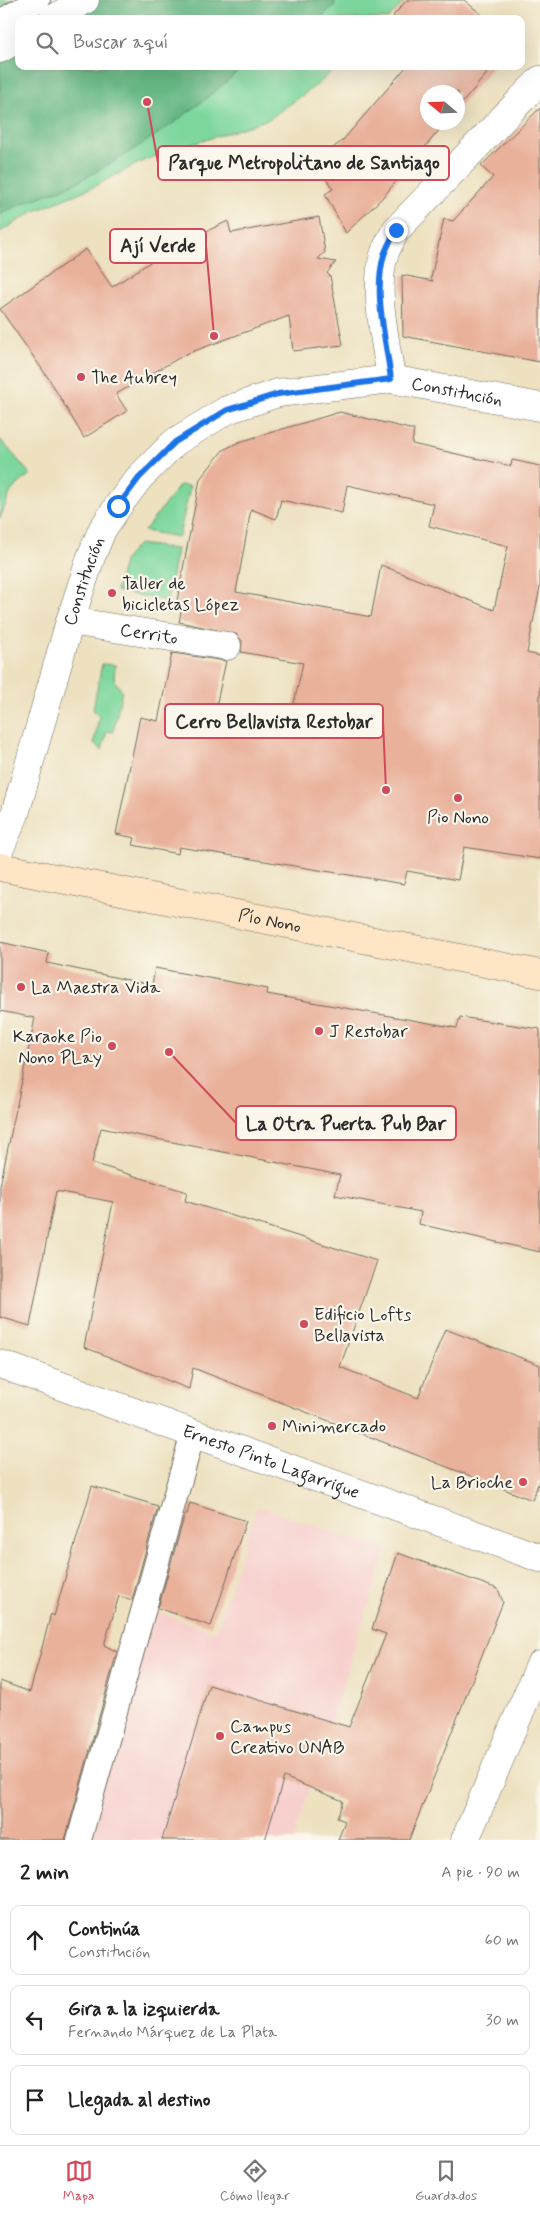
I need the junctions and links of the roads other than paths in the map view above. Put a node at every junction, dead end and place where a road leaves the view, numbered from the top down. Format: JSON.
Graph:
{"nodes":[{"id":1,"x":38,"y":0,"type":"edge"},
{"id":2,"x":85,"y":0,"type":"edge"},
{"id":3,"x":60,"y":15,"type":"edge"},
{"id":4,"x":0,"y":22,"type":"edge"},
{"id":5,"x":15,"y":40,"type":"edge"},
{"id":6,"x":0,"y":49,"type":"edge"},
{"id":7,"x":540,"y":80,"type":"edge"},
{"id":8,"x":391,"y":379,"type":"junction"},
{"id":9,"x":540,"y":407,"type":"edge"},
{"id":10,"x":70,"y":621,"type":"junction"},
{"id":11,"x":227,"y":646,"type":"dead end"},
{"id":12,"x":0,"y":848,"type":"edge"},
{"id":13,"x":0,"y":867,"type":"edge"},
{"id":14,"x":540,"y":974,"type":"edge"},
{"id":15,"x":0,"y":1364,"type":"edge"},
{"id":16,"x":193,"y":1433,"type":"junction"},
{"id":17,"x":540,"y":1558,"type":"edge"},
{"id":18,"x":540,"y":1665,"type":"edge"},
{"id":19,"x":79,"y":1840,"type":"edge"},
{"id":20,"x":465,"y":1840,"type":"edge"}],
"edges":[{"from":1,"to":4,"type":"street"},
{"from":2,"to":3,"type":"street"},
{"from":5,"to":6,"type":"street"},
{"from":7,"to":8,"type":"street"},
{"from":8,"to":9,"type":"street","name":"Constitución"},
{"from":8,"to":10,"type":"street","name":"Constitución"},
{"from":10,"to":11,"type":"street","name":"Cerrito"},
{"from":10,"to":12,"type":"street","name":"Constitución"},
{"from":13,"to":14,"type":"main road","name":"Pío Nono"},
{"from":15,"to":16,"type":"street","name":"Ernesto Pinto Lagarrigue"},
{"from":16,"to":17,"type":"street","name":"Ernesto Pinto Lagarrigue"},
{"from":16,"to":19,"type":"street"},
{"from":18,"to":20,"type":"street"}]}
